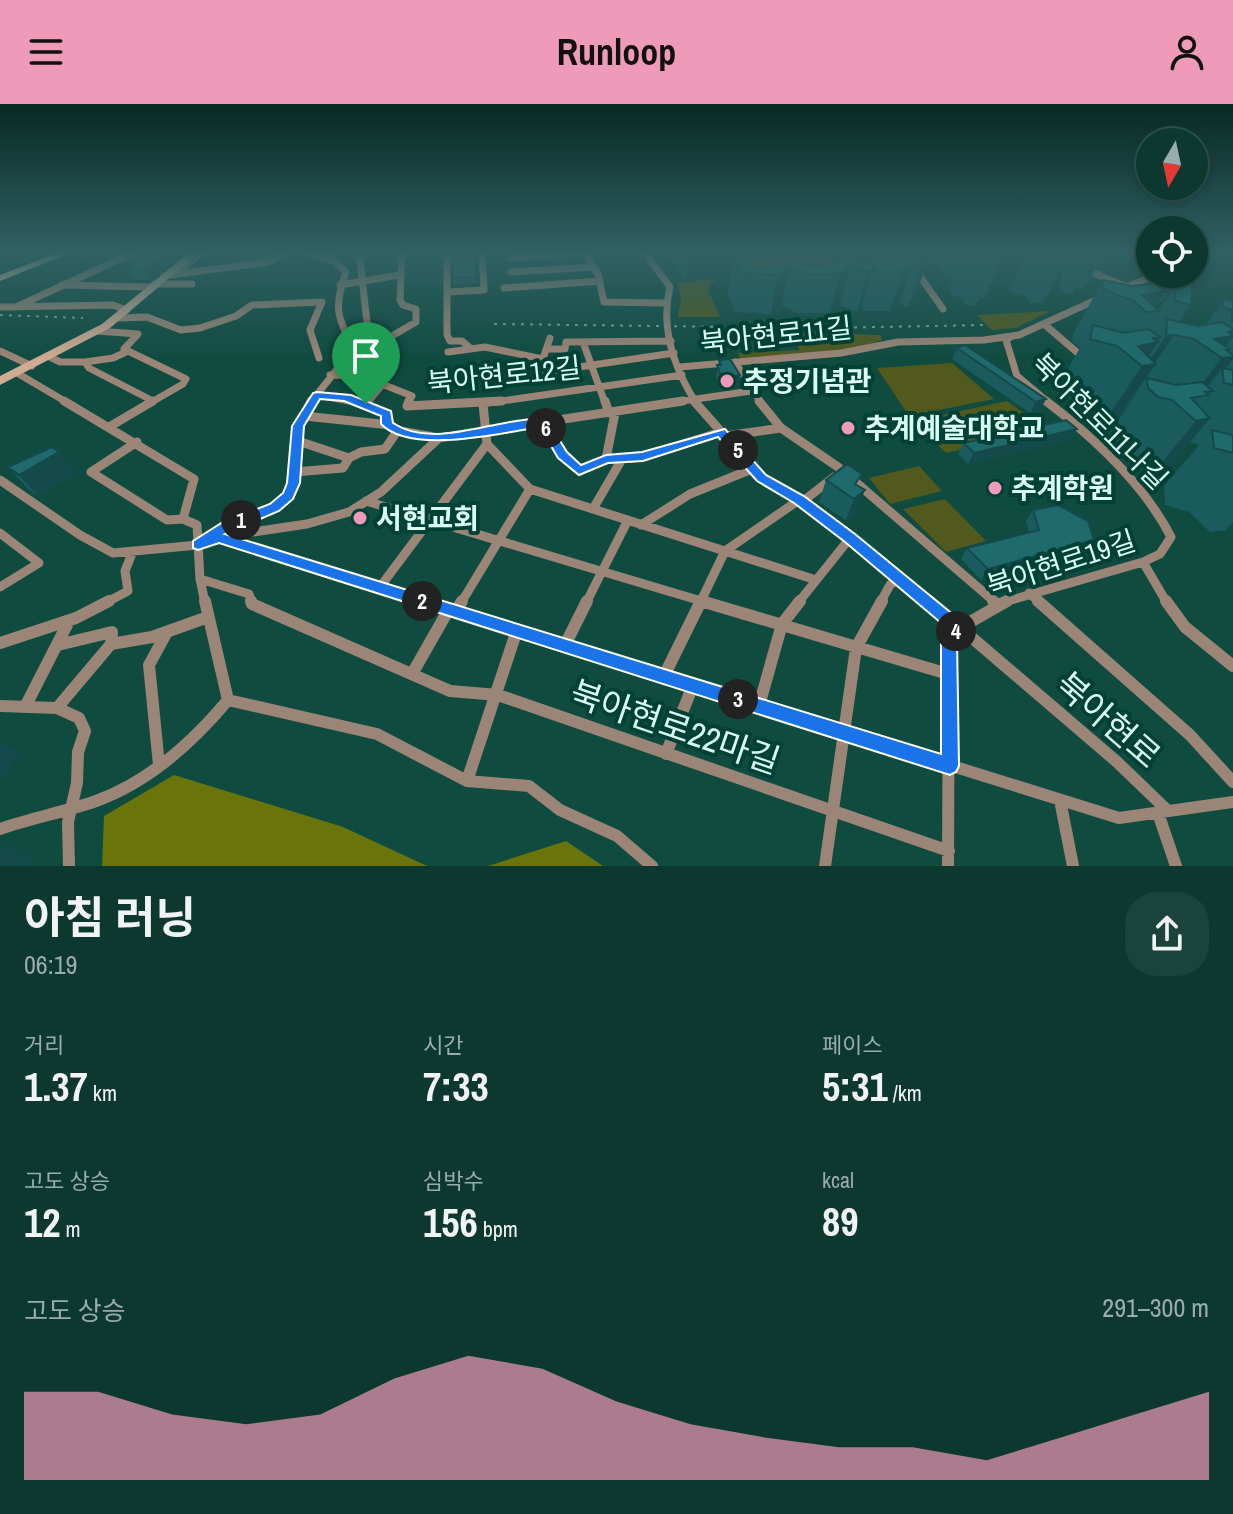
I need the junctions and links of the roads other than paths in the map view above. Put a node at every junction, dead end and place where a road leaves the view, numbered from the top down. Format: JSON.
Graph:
{"nodes":[{"id":1,"x":53,"y":288,"type":"edge"},
{"id":2,"x":152,"y":288,"type":"edge"},
{"id":3,"x":339,"y":288,"type":"edge"},
{"id":4,"x":365,"y":288,"type":"edge"},
{"id":5,"x":400,"y":288,"type":"edge"},
{"id":6,"x":447,"y":288,"type":"edge"},
{"id":7,"x":484,"y":288,"type":"edge"},
{"id":8,"x":504,"y":288,"type":"dead end"},
{"id":9,"x":510,"y":288,"type":"edge"},
{"id":10,"x":601,"y":288,"type":"edge"},
{"id":11,"x":670,"y":288,"type":"edge"},
{"id":12,"x":928,"y":288,"type":"edge"},
{"id":13,"x":1125,"y":288,"type":"edge"},
{"id":14,"x":447,"y":292,"type":"junction"},
{"id":15,"x":1114,"y":292,"type":"edge"},
{"id":16,"x":1102,"y":298,"type":"edge"},
{"id":17,"x":665,"y":303,"type":"junction"},
{"id":18,"x":0,"y":307,"type":"edge"},
{"id":19,"x":16,"y":307,"type":"junction"},
{"id":20,"x":943,"y":309,"type":"dead end"},
{"id":21,"x":127,"y":310,"type":"junction"},
{"id":22,"x":117,"y":318,"type":"junction"},
{"id":23,"x":1042,"y":326,"type":"junction"},
{"id":24,"x":97,"y":331,"type":"junction"},
{"id":25,"x":1016,"y":336,"type":"junction"},
{"id":26,"x":550,"y":338,"type":"dead end"},
{"id":27,"x":671,"y":341,"type":"junction"},
{"id":28,"x":583,"y":342,"type":"junction"},
{"id":29,"x":470,"y":348,"type":"junction"},
{"id":30,"x":354,"y":349,"type":"junction"},
{"id":31,"x":547,"y":349,"type":"junction"},
{"id":32,"x":0,"y":351,"type":"edge"},
{"id":33,"x":128,"y":351,"type":"junction"},
{"id":34,"x":448,"y":352,"type":"dead end"},
{"id":35,"x":674,"y":353,"type":"junction"},
{"id":36,"x":50,"y":357,"type":"junction"},
{"id":37,"x":319,"y":358,"type":"dead end"},
{"id":38,"x":543,"y":359,"type":"junction"},
{"id":39,"x":1097,"y":361,"type":"edge"},
{"id":40,"x":85,"y":362,"type":"junction"},
{"id":41,"x":735,"y":362,"type":"junction"},
{"id":42,"x":32,"y":366,"type":"junction"},
{"id":43,"x":591,"y":366,"type":"junction"},
{"id":44,"x":681,"y":371,"type":"junction"},
{"id":45,"x":17,"y":373,"type":"junction"},
{"id":46,"x":330,"y":375,"type":"junction"},
{"id":47,"x":0,"y":381,"type":"edge"},
{"id":48,"x":382,"y":385,"type":"junction"},
{"id":49,"x":599,"y":387,"type":"junction"},
{"id":50,"x":751,"y":391,"type":"junction"},
{"id":51,"x":317,"y":395,"type":"junction"},
{"id":52,"x":153,"y":401,"type":"junction"},
{"id":53,"x":694,"y":401,"type":"junction"},
{"id":54,"x":366,"y":404,"type":"junction"},
{"id":55,"x":483,"y":404,"type":"junction"},
{"id":56,"x":612,"y":413,"type":"junction"},
{"id":57,"x":304,"y":416,"type":"junction"},
{"id":58,"x":543,"y":423,"type":"junction"},
{"id":59,"x":387,"y":424,"type":"junction"},
{"id":60,"x":109,"y":427,"type":"junction"},
{"id":61,"x":781,"y":428,"type":"junction"},
{"id":62,"x":398,"y":430,"type":"junction"},
{"id":63,"x":486,"y":431,"type":"junction"},
{"id":64,"x":723,"y":434,"type":"junction"},
{"id":65,"x":439,"y":438,"type":"junction"},
{"id":66,"x":295,"y":440,"type":"junction"},
{"id":67,"x":137,"y":442,"type":"junction"},
{"id":68,"x":487,"y":444,"type":"junction"},
{"id":69,"x":349,"y":458,"type":"junction"},
{"id":70,"x":606,"y":459,"type":"junction"},
{"id":71,"x":622,"y":459,"type":"junction"},
{"id":72,"x":752,"y":469,"type":"junction"},
{"id":73,"x":843,"y":471,"type":"junction"},
{"id":74,"x":294,"y":472,"type":"junction"},
{"id":75,"x":0,"y":480,"type":"edge"},
{"id":76,"x":530,"y":489,"type":"junction"},
{"id":77,"x":366,"y":501,"type":"junction"},
{"id":78,"x":800,"y":501,"type":"junction"},
{"id":79,"x":593,"y":509,"type":"junction"},
{"id":80,"x":183,"y":519,"type":"junction"},
{"id":81,"x":430,"y":520,"type":"junction"},
{"id":82,"x":628,"y":520,"type":"junction"},
{"id":83,"x":641,"y":525,"type":"junction"},
{"id":84,"x":0,"y":533,"type":"edge"},
{"id":85,"x":219,"y":537,"type":"junction"},
{"id":86,"x":1171,"y":537,"type":"joint"},
{"id":87,"x":850,"y":538,"type":"junction"},
{"id":88,"x":499,"y":540,"type":"junction"},
{"id":89,"x":198,"y":545,"type":"junction"},
{"id":90,"x":133,"y":551,"type":"junction"},
{"id":91,"x":725,"y":551,"type":"junction"},
{"id":92,"x":1143,"y":562,"type":"junction"},
{"id":93,"x":603,"y":571,"type":"junction"},
{"id":94,"x":901,"y":577,"type":"junction"},
{"id":95,"x":200,"y":579,"type":"junction"},
{"id":96,"x":813,"y":579,"type":"junction"},
{"id":97,"x":0,"y":587,"type":"edge"},
{"id":98,"x":380,"y":587,"type":"junction"},
{"id":99,"x":1029,"y":593,"type":"junction"},
{"id":100,"x":701,"y":600,"type":"junction"},
{"id":101,"x":997,"y":604,"type":"junction"},
{"id":102,"x":452,"y":610,"type":"junction"},
{"id":103,"x":208,"y":617,"type":"junction"},
{"id":104,"x":69,"y":621,"type":"junction"},
{"id":105,"x":782,"y":624,"type":"junction"},
{"id":106,"x":960,"y":629,"type":"junction"},
{"id":107,"x":517,"y":630,"type":"junction"},
{"id":108,"x":167,"y":632,"type":"junction"},
{"id":109,"x":0,"y":643,"type":"edge"},
{"id":110,"x":111,"y":644,"type":"junction"},
{"id":111,"x":58,"y":645,"type":"junction"},
{"id":112,"x":565,"y":645,"type":"junction"},
{"id":113,"x":856,"y":648,"type":"junction"},
{"id":114,"x":1233,"y":666,"type":"edge"},
{"id":115,"x":412,"y":674,"type":"junction"},
{"id":116,"x":948,"y":674,"type":"junction"},
{"id":117,"x":664,"y":676,"type":"junction"},
{"id":118,"x":693,"y":685,"type":"junction"},
{"id":119,"x":498,"y":695,"type":"junction"},
{"id":120,"x":228,"y":700,"type":"junction"},
{"id":121,"x":0,"y":706,"type":"edge"},
{"id":122,"x":759,"y":706,"type":"junction"},
{"id":123,"x":25,"y":707,"type":"junction"},
{"id":124,"x":57,"y":708,"type":"junction"},
{"id":125,"x":845,"y":732,"type":"junction"},
{"id":126,"x":666,"y":754,"type":"junction"},
{"id":127,"x":159,"y":765,"type":"junction"},
{"id":128,"x":950,"y":766,"type":"junction"},
{"id":129,"x":467,"y":781,"type":"junction"},
{"id":130,"x":1233,"y":782,"type":"edge"},
{"id":131,"x":1060,"y":800,"type":"junction"},
{"id":132,"x":1233,"y":802,"type":"edge"},
{"id":133,"x":73,"y":809,"type":"junction"},
{"id":134,"x":834,"y":812,"type":"junction"},
{"id":135,"x":1163,"y":812,"type":"junction"},
{"id":136,"x":0,"y":829,"type":"edge"},
{"id":137,"x":949,"y":851,"type":"junction"},
{"id":138,"x":69,"y":866,"type":"edge"},
{"id":139,"x":652,"y":866,"type":"edge"},
{"id":140,"x":825,"y":866,"type":"edge"},
{"id":141,"x":948,"y":866,"type":"edge"},
{"id":142,"x":1073,"y":866,"type":"edge"},
{"id":143,"x":1176,"y":866,"type":"edge"}],
"edges":[{"from":1,"to":19,"type":"street"},
{"from":2,"to":21,"type":"main road"},
{"from":3,"to":30,"type":"street"},
{"from":4,"to":30,"type":"street"},
{"from":5,"to":30,"type":"street"},
{"from":6,"to":14,"type":"street"},
{"from":7,"to":14,"type":"street"},
{"from":8,"to":9,"type":"street"},
{"from":10,"to":17,"type":"street"},
{"from":11,"to":17,"type":"street","name":"북아현로"},
{"from":12,"to":20,"type":"street"},
{"from":13,"to":15,"type":"street"},
{"from":14,"to":29,"type":"street"},
{"from":16,"to":23,"type":"street"},
{"from":17,"to":27,"type":"street","name":"북아현로"},
{"from":18,"to":19,"type":"street"},
{"from":19,"to":21,"type":"street"},
{"from":21,"to":22,"type":"main road"},
{"from":22,"to":24,"type":"main road"},
{"from":22,"to":37,"type":"street"},
{"from":23,"to":25,"type":"street","name":"북아현로11길"},
{"from":23,"to":39,"type":"street"},
{"from":24,"to":33,"type":"street"},
{"from":24,"to":36,"type":"main road"},
{"from":25,"to":41,"type":"street","name":"북아현로11길"},
{"from":25,"to":86,"type":"street","name":"북아현로11나길"},
{"from":26,"to":31,"type":"street"},
{"from":27,"to":28,"type":"street"},
{"from":27,"to":35,"type":"street","name":"북아현로"},
{"from":28,"to":31,"type":"street"},
{"from":28,"to":43,"type":"street","name":"북아현로12길"},
{"from":29,"to":34,"type":"street"},
{"from":29,"to":38,"type":"street"},
{"from":30,"to":46,"type":"street"},
{"from":31,"to":38,"type":"street"},
{"from":32,"to":42,"type":"street"},
{"from":33,"to":40,"type":"street"},
{"from":33,"to":52,"type":"street"},
{"from":35,"to":43,"type":"street"},
{"from":35,"to":44,"type":"street","name":"북아현로"},
{"from":36,"to":40,"type":"street"},
{"from":36,"to":42,"type":"main road"},
{"from":38,"to":43,"type":"street"},
{"from":40,"to":52,"type":"street"},
{"from":41,"to":44,"type":"street","name":"북아현로11길"},
{"from":41,"to":50,"type":"street"},
{"from":42,"to":45,"type":"main road"},
{"from":43,"to":49,"type":"street","name":"북아현로12길"},
{"from":44,"to":49,"type":"street","name":"북아현로12길"},
{"from":44,"to":53,"type":"street","name":"북아현로"},
{"from":45,"to":47,"type":"main road"},
{"from":45,"to":60,"type":"street"},
{"from":46,"to":48,"type":"street","name":"북아현로12길"},
{"from":46,"to":51,"type":"street"},
{"from":48,"to":54,"type":"street"},
{"from":48,"to":55,"type":"street","name":"북아현로12길"},
{"from":49,"to":55,"type":"street","name":"북아현로12길"},
{"from":49,"to":56,"type":"street"},
{"from":50,"to":53,"type":"street"},
{"from":50,"to":61,"type":"street"},
{"from":51,"to":54,"type":"street"},
{"from":51,"to":57,"type":"street"},
{"from":52,"to":60,"type":"street"},
{"from":53,"to":56,"type":"street"},
{"from":53,"to":64,"type":"street","name":"북아현로"},
{"from":54,"to":59,"type":"street"},
{"from":55,"to":63,"type":"street"},
{"from":56,"to":58,"type":"street"},
{"from":56,"to":70,"type":"street"},
{"from":57,"to":59,"type":"street"},
{"from":57,"to":66,"type":"street"},
{"from":58,"to":63,"type":"street"},
{"from":58,"to":70,"type":"street"},
{"from":59,"to":62,"type":"street"},
{"from":60,"to":67,"type":"street"},
{"from":61,"to":64,"type":"street"},
{"from":61,"to":73,"type":"street"},
{"from":62,"to":65,"type":"street"},
{"from":62,"to":69,"type":"street"},
{"from":63,"to":65,"type":"street"},
{"from":63,"to":68,"type":"street"},
{"from":64,"to":71,"type":"street"},
{"from":64,"to":72,"type":"street","name":"북아현로"},
{"from":65,"to":77,"type":"street"},
{"from":66,"to":69,"type":"street"},
{"from":66,"to":74,"type":"street"},
{"from":67,"to":80,"type":"street"},
{"from":67,"to":80,"type":"street"},
{"from":68,"to":76,"type":"street"},
{"from":68,"to":81,"type":"street"},
{"from":69,"to":74,"type":"street"},
{"from":70,"to":71,"type":"street"},
{"from":71,"to":79,"type":"street"},
{"from":72,"to":78,"type":"street","name":"북아현로"},
{"from":72,"to":83,"type":"street"},
{"from":73,"to":78,"type":"street"},
{"from":73,"to":101,"type":"street"},
{"from":74,"to":89,"type":"street"},
{"from":75,"to":90,"type":"street"},
{"from":76,"to":79,"type":"street"},
{"from":76,"to":88,"type":"street"},
{"from":77,"to":81,"type":"street"},
{"from":77,"to":85,"type":"street"},
{"from":78,"to":87,"type":"street","name":"북아현로"},
{"from":78,"to":91,"type":"street"},
{"from":79,"to":82,"type":"street"},
{"from":80,"to":89,"type":"street"},
{"from":81,"to":88,"type":"street"},
{"from":81,"to":98,"type":"street"},
{"from":82,"to":83,"type":"street"},
{"from":82,"to":93,"type":"street"},
{"from":83,"to":91,"type":"street"},
{"from":84,"to":97,"type":"street"},
{"from":85,"to":89,"type":"street"},
{"from":85,"to":98,"type":"street"},
{"from":86,"to":92,"type":"street","name":"북아현로19길"},
{"from":87,"to":94,"type":"street","name":"북아현로"},
{"from":87,"to":96,"type":"street"},
{"from":88,"to":93,"type":"street"},
{"from":88,"to":102,"type":"street"},
{"from":89,"to":90,"type":"street"},
{"from":89,"to":95,"type":"street"},
{"from":90,"to":104,"type":"street"},
{"from":91,"to":96,"type":"street"},
{"from":91,"to":100,"type":"street"},
{"from":92,"to":99,"type":"street","name":"북아현로19길"},
{"from":92,"to":114,"type":"street"},
{"from":93,"to":100,"type":"street"},
{"from":93,"to":112,"type":"street"},
{"from":94,"to":106,"type":"street","name":"북아현로"},
{"from":94,"to":113,"type":"street"},
{"from":95,"to":103,"type":"street"},
{"from":95,"to":115,"type":"street","name":"북아현로22마길"},
{"from":96,"to":105,"type":"street"},
{"from":98,"to":102,"type":"street"},
{"from":99,"to":101,"type":"street","name":"북아현로19길"},
{"from":99,"to":130,"type":"street"},
{"from":100,"to":105,"type":"street"},
{"from":100,"to":117,"type":"street"},
{"from":101,"to":106,"type":"street","name":"북아현로19길"},
{"from":102,"to":107,"type":"street"},
{"from":102,"to":115,"type":"street"},
{"from":103,"to":108,"type":"street"},
{"from":103,"to":120,"type":"street"},
{"from":104,"to":109,"type":"street"},
{"from":104,"to":111,"type":"street"},
{"from":105,"to":113,"type":"street"},
{"from":105,"to":122,"type":"street"},
{"from":106,"to":116,"type":"street"},
{"from":106,"to":135,"type":"street","name":"북아현로"},
{"from":107,"to":112,"type":"street"},
{"from":107,"to":119,"type":"street"},
{"from":108,"to":110,"type":"street"},
{"from":108,"to":127,"type":"street"},
{"from":110,"to":111,"type":"street"},
{"from":110,"to":124,"type":"street"},
{"from":111,"to":123,"type":"street"},
{"from":112,"to":117,"type":"street"},
{"from":113,"to":116,"type":"street"},
{"from":113,"to":125,"type":"street"},
{"from":115,"to":119,"type":"street","name":"북아현로22마길"},
{"from":116,"to":128,"type":"street"},
{"from":117,"to":118,"type":"street"},
{"from":118,"to":122,"type":"street"},
{"from":118,"to":126,"type":"street"},
{"from":119,"to":126,"type":"street","name":"북아현로22마길"},
{"from":119,"to":129,"type":"street"},
{"from":120,"to":127,"type":"street"},
{"from":120,"to":129,"type":"street"},
{"from":121,"to":123,"type":"street"},
{"from":122,"to":125,"type":"street"},
{"from":123,"to":124,"type":"street"},
{"from":124,"to":133,"type":"street"},
{"from":125,"to":128,"type":"street"},
{"from":125,"to":134,"type":"street"},
{"from":126,"to":134,"type":"street","name":"북아현로22마길"},
{"from":127,"to":133,"type":"street"},
{"from":128,"to":131,"type":"street"},
{"from":128,"to":137,"type":"street"},
{"from":129,"to":139,"type":"street"},
{"from":131,"to":135,"type":"street"},
{"from":131,"to":142,"type":"street"},
{"from":132,"to":135,"type":"street"},
{"from":133,"to":136,"type":"street"},
{"from":133,"to":138,"type":"street"},
{"from":134,"to":137,"type":"street","name":"북아현로22마길"},
{"from":134,"to":140,"type":"street"},
{"from":135,"to":143,"type":"street"},
{"from":137,"to":141,"type":"street"}]}
